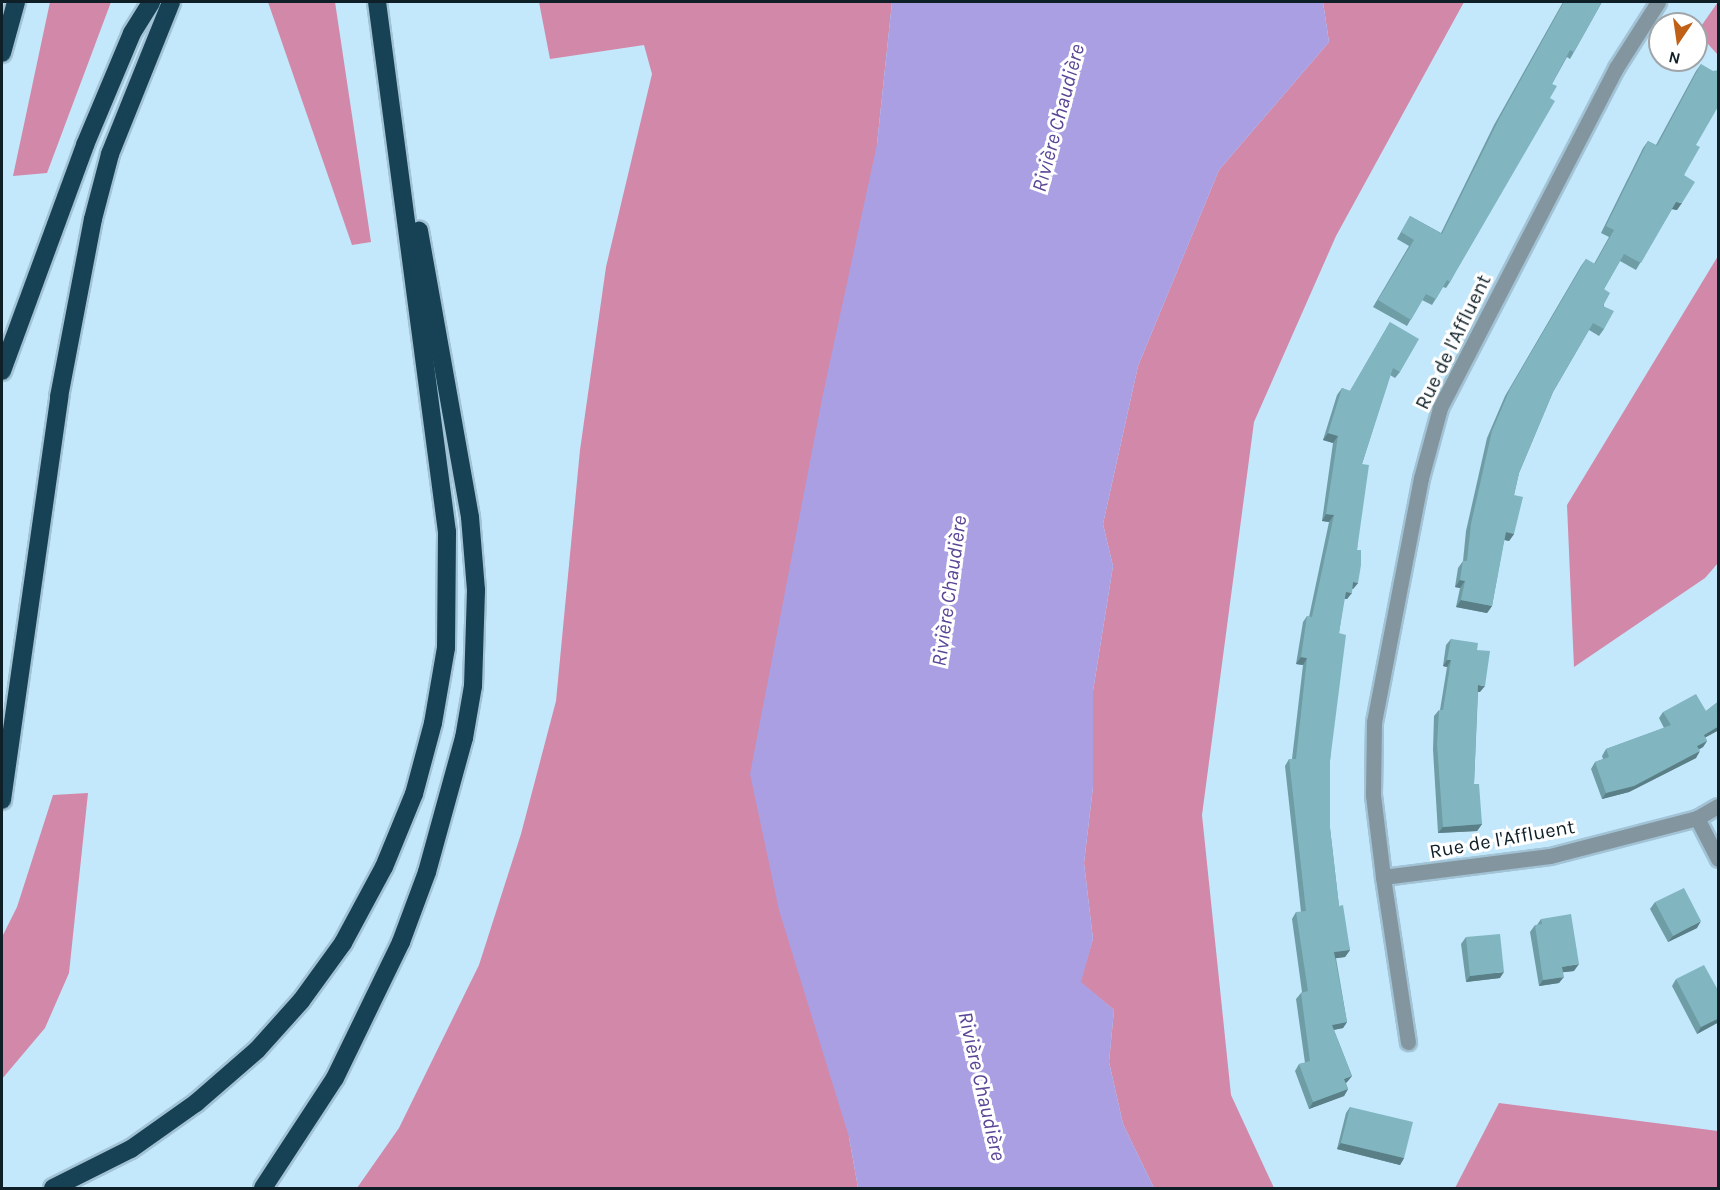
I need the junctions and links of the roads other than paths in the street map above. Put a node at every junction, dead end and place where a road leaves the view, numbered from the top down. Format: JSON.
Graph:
{"nodes":[{"id":1,"x":16,"y":2,"type":"edge"},
{"id":2,"x":151,"y":2,"type":"edge"},
{"id":3,"x":171,"y":2,"type":"edge"},
{"id":4,"x":377,"y":2,"type":"edge"},
{"id":5,"x":1658,"y":2,"type":"edge"},
{"id":6,"x":2,"y":53,"type":"edge"},
{"id":7,"x":2,"y":371,"type":"edge"},
{"id":8,"x":2,"y":800,"type":"edge"},
{"id":9,"x":1719,"y":806,"type":"edge"},
{"id":10,"x":1697,"y":818,"type":"junction"},
{"id":11,"x":1719,"y":859,"type":"edge"},
{"id":12,"x":1383,"y":877,"type":"junction"},
{"id":13,"x":1408,"y":1042,"type":"dead end"},
{"id":14,"x":53,"y":1188,"type":"edge"},
{"id":15,"x":263,"y":1188,"type":"edge"}],
"edges":[{"from":1,"to":6,"type":"highway"},
{"from":2,"to":7,"type":"highway"},
{"from":3,"to":8,"type":"highway"},
{"from":4,"to":14,"type":"highway"},
{"from":4,"to":15,"type":"highway"},
{"from":5,"to":12,"type":"street","name":"Rue de l'Affluent"},
{"from":9,"to":10,"type":"street","name":"Rue de l'Affluent"},
{"from":10,"to":11,"type":"street"},
{"from":10,"to":12,"type":"street","name":"Rue de l'Affluent"},
{"from":12,"to":13,"type":"street","name":"Rue de l'Affluent"}]}
